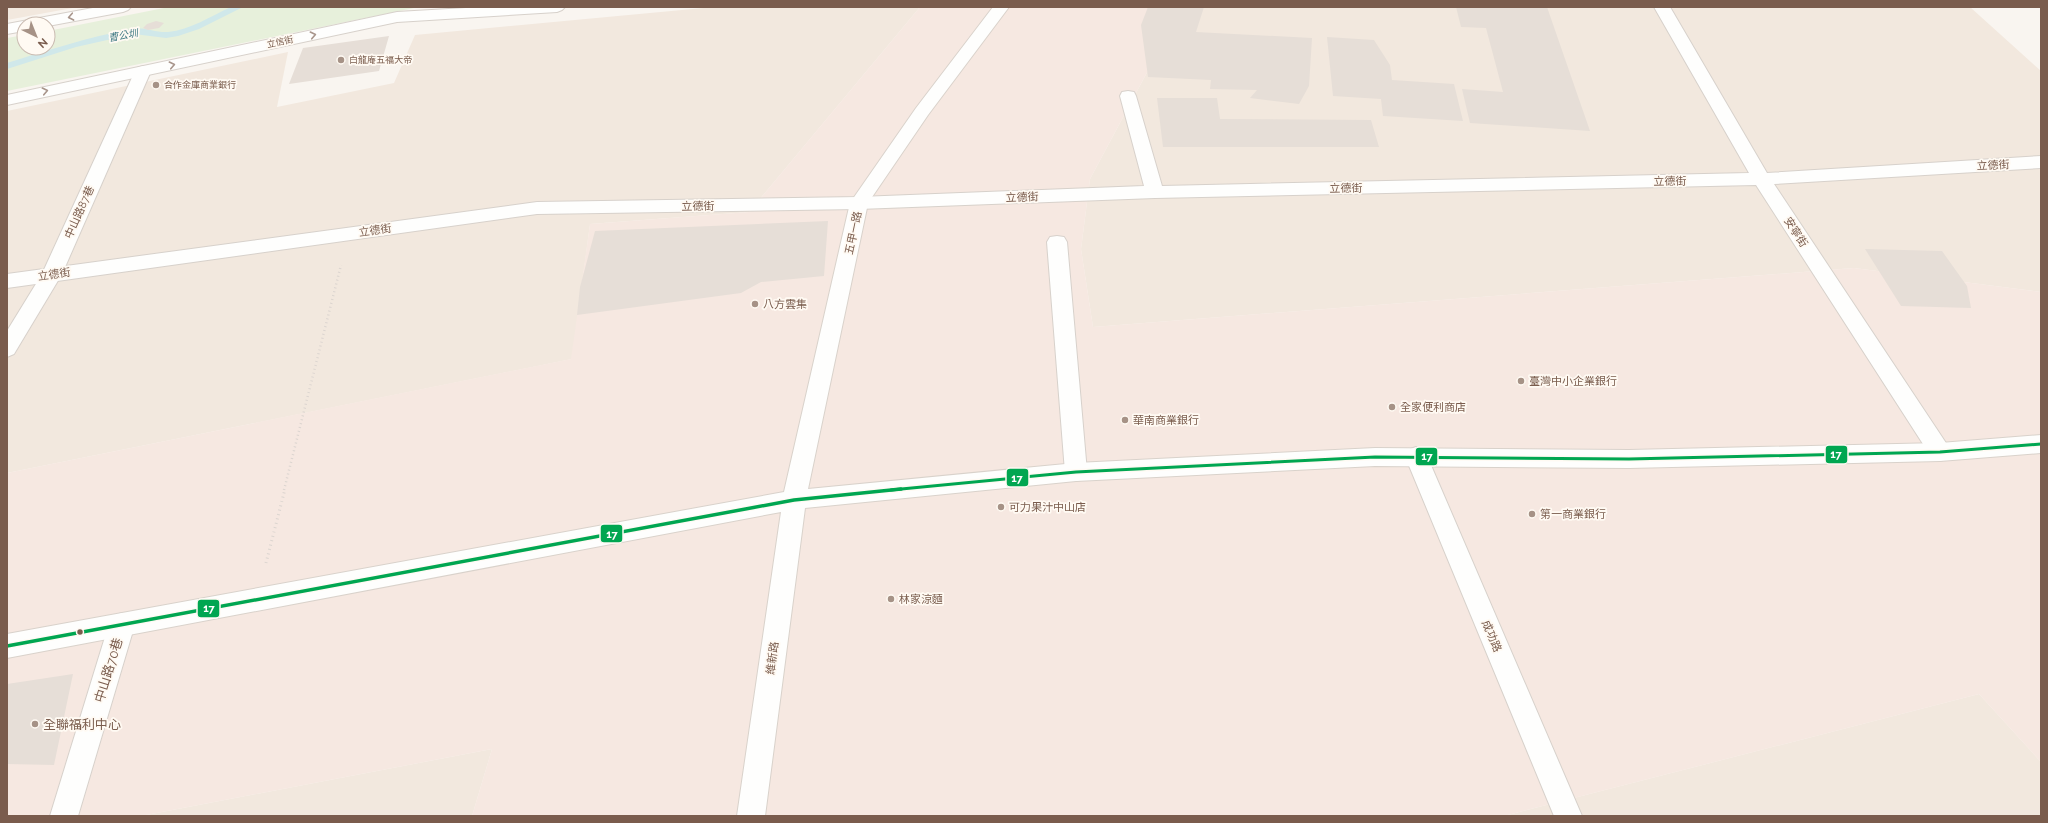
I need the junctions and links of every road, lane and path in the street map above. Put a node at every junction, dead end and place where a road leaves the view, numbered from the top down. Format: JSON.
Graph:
{"nodes":[{"id":1,"x":123,"y":7,"type":"edge"},
{"id":2,"x":557,"y":7,"type":"edge"},
{"id":3,"x":1001,"y":7,"type":"edge"},
{"id":4,"x":1662,"y":7,"type":"edge"},
{"id":5,"x":399,"y":12,"type":"edge"},
{"id":6,"x":56,"y":20,"type":"edge"},
{"id":7,"x":143,"y":71,"type":"junction"},
{"id":8,"x":1128,"y":96,"type":"dead end"},
{"id":9,"x":7,"y":100,"type":"edge"},
{"id":10,"x":2041,"y":162,"type":"edge"},
{"id":11,"x":1761,"y":179,"type":"junction"},
{"id":12,"x":1155,"y":192,"type":"junction"},
{"id":13,"x":859,"y":203,"type":"junction"},
{"id":14,"x":349,"y":234,"type":"junction"},
{"id":15,"x":1057,"y":242,"type":"dead end"},
{"id":16,"x":52,"y":274,"type":"junction"},
{"id":17,"x":7,"y":281,"type":"edge"},
{"id":18,"x":7,"y":349,"type":"edge"},
{"id":19,"x":2041,"y":444,"type":"edge"},
{"id":20,"x":1940,"y":452,"type":"junction"},
{"id":21,"x":1416,"y":456,"type":"junction"},
{"id":22,"x":1076,"y":472,"type":"junction"},
{"id":23,"x":794,"y":500,"type":"junction"},
{"id":24,"x":257,"y":600,"type":"junction"},
{"id":25,"x":122,"y":624,"type":"junction"},
{"id":26,"x":7,"y":646,"type":"edge"},
{"id":27,"x":64,"y":813,"type":"edge"},
{"id":28,"x":751,"y":816,"type":"edge"},
{"id":29,"x":1568,"y":816,"type":"edge"}],
"edges":[{"from":1,"to":6,"type":"street","one_way":true},
{"from":2,"to":5,"type":"street","name":"立信街"},
{"from":3,"to":13,"type":"street","name":"五甲一路"},
{"from":4,"to":11,"type":"street","name":"安寧街"},
{"from":7,"to":5,"type":"street","name":"立信街","one_way":true},
{"from":9,"to":7,"type":"street","name":"立信街","one_way":true},
{"from":7,"to":16,"type":"street","name":"中山路87巷"},
{"from":8,"to":12,"type":"street"},
{"from":10,"to":11,"type":"street","name":"立德街"},
{"from":11,"to":12,"type":"street","name":"立德街"},
{"from":11,"to":20,"type":"street","name":"安寧街"},
{"from":12,"to":13,"type":"street","name":"立德街"},
{"from":13,"to":14,"type":"street","name":"立德街"},
{"from":13,"to":23,"type":"street","name":"五甲一路"},
{"from":14,"to":16,"type":"street","name":"立德街"},
{"from":14,"to":24,"type":"path"},
{"from":15,"to":22,"type":"street"},
{"from":16,"to":17,"type":"street","name":"立德街"},
{"from":16,"to":18,"type":"street","name":"中山路87巷"},
{"from":19,"to":20,"type":"street"},
{"from":20,"to":21,"type":"street"},
{"from":21,"to":22,"type":"street"},
{"from":21,"to":29,"type":"street","name":"成功路"},
{"from":22,"to":23,"type":"street"},
{"from":23,"to":24,"type":"street"},
{"from":23,"to":28,"type":"street","name":"維新路"},
{"from":24,"to":25,"type":"street"},
{"from":25,"to":26,"type":"street"},
{"from":25,"to":27,"type":"street","name":"中山路70巷"}]}
